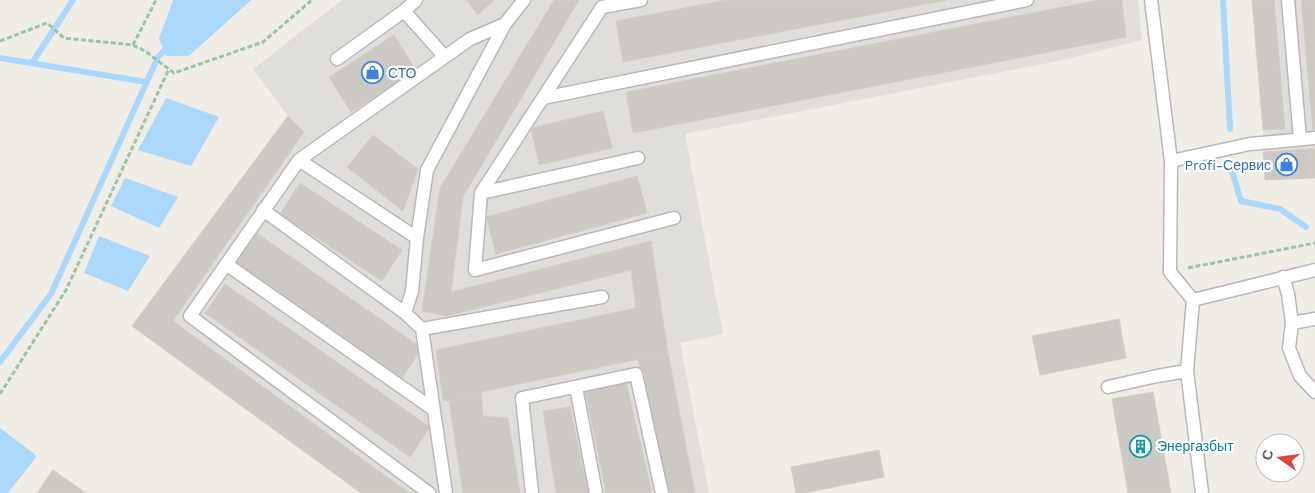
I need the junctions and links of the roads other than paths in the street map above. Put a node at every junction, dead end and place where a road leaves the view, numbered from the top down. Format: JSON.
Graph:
{"nodes":[{"id":1,"x":416,"y":0,"type":"edge"},
{"id":2,"x":524,"y":0,"type":"edge"},
{"id":3,"x":641,"y":0,"type":"edge"},
{"id":4,"x":1027,"y":0,"type":"edge"},
{"id":5,"x":1152,"y":0,"type":"edge"},
{"id":6,"x":1288,"y":0,"type":"edge"},
{"id":7,"x":404,"y":11,"type":"junction"},
{"id":8,"x":505,"y":24,"type":"junction"},
{"id":9,"x":444,"y":57,"type":"junction"},
{"id":10,"x":337,"y":59,"type":"dead end"},
{"id":11,"x":543,"y":98,"type":"junction"},
{"id":12,"x":1315,"y":138,"type":"edge"},
{"id":13,"x":1300,"y":139,"type":"junction"},
{"id":14,"x":638,"y":158,"type":"dead end"},
{"id":15,"x":299,"y":160,"type":"junction"},
{"id":16,"x":1171,"y":161,"type":"junction"},
{"id":17,"x":481,"y":194,"type":"junction"},
{"id":18,"x":263,"y":210,"type":"junction"},
{"id":19,"x":674,"y":218,"type":"dead end"},
{"id":20,"x":417,"y":238,"type":"junction"},
{"id":21,"x":226,"y":264,"type":"junction"},
{"id":22,"x":1315,"y":270,"type":"edge"},
{"id":23,"x":1283,"y":277,"type":"junction"},
{"id":24,"x":602,"y":297,"type":"dead end"},
{"id":25,"x":1193,"y":300,"type":"junction"},
{"id":26,"x":405,"y":313,"type":"junction"},
{"id":27,"x":1315,"y":319,"type":"edge"},
{"id":28,"x":1292,"y":323,"type":"junction"},
{"id":29,"x":422,"y":329,"type":"junction"},
{"id":30,"x":1187,"y":371,"type":"junction"},
{"id":31,"x":576,"y":387,"type":"junction"},
{"id":32,"x":1108,"y":387,"type":"dead end"},
{"id":33,"x":1315,"y":392,"type":"edge"},
{"id":34,"x":433,"y":410,"type":"junction"},
{"id":35,"x":429,"y":493,"type":"edge"},
{"id":36,"x":446,"y":493,"type":"edge"},
{"id":37,"x":532,"y":493,"type":"edge"},
{"id":38,"x":596,"y":493,"type":"edge"},
{"id":39,"x":662,"y":493,"type":"edge"},
{"id":40,"x":1202,"y":493,"type":"edge"}],
"edges":[{"from":1,"to":7,"type":"lane"},
{"from":2,"to":8,"type":"lane"},
{"from":3,"to":11,"type":"lane"},
{"from":4,"to":11,"type":"lane"},
{"from":5,"to":16,"type":"lane"},
{"from":6,"to":13,"type":"lane"},
{"from":7,"to":9,"type":"lane"},
{"from":7,"to":10,"type":"lane"},
{"from":8,"to":9,"type":"lane"},
{"from":8,"to":20,"type":"lane"},
{"from":9,"to":15,"type":"lane"},
{"from":11,"to":17,"type":"lane"},
{"from":12,"to":13,"type":"lane"},
{"from":13,"to":16,"type":"lane"},
{"from":14,"to":17,"type":"lane"},
{"from":15,"to":18,"type":"lane"},
{"from":15,"to":20,"type":"lane"},
{"from":16,"to":25,"type":"lane"},
{"from":17,"to":19,"type":"lane"},
{"from":18,"to":21,"type":"lane"},
{"from":18,"to":26,"type":"lane"},
{"from":20,"to":26,"type":"lane"},
{"from":21,"to":34,"type":"lane"},
{"from":21,"to":35,"type":"lane"},
{"from":22,"to":23,"type":"lane"},
{"from":23,"to":25,"type":"lane"},
{"from":23,"to":28,"type":"lane"},
{"from":24,"to":29,"type":"lane"},
{"from":25,"to":30,"type":"lane"},
{"from":26,"to":29,"type":"lane"},
{"from":27,"to":28,"type":"lane"},
{"from":28,"to":33,"type":"lane"},
{"from":29,"to":34,"type":"lane"},
{"from":30,"to":32,"type":"lane"},
{"from":30,"to":40,"type":"lane"},
{"from":31,"to":37,"type":"lane"},
{"from":31,"to":38,"type":"lane"},
{"from":31,"to":39,"type":"lane"},
{"from":34,"to":36,"type":"lane"}]}
